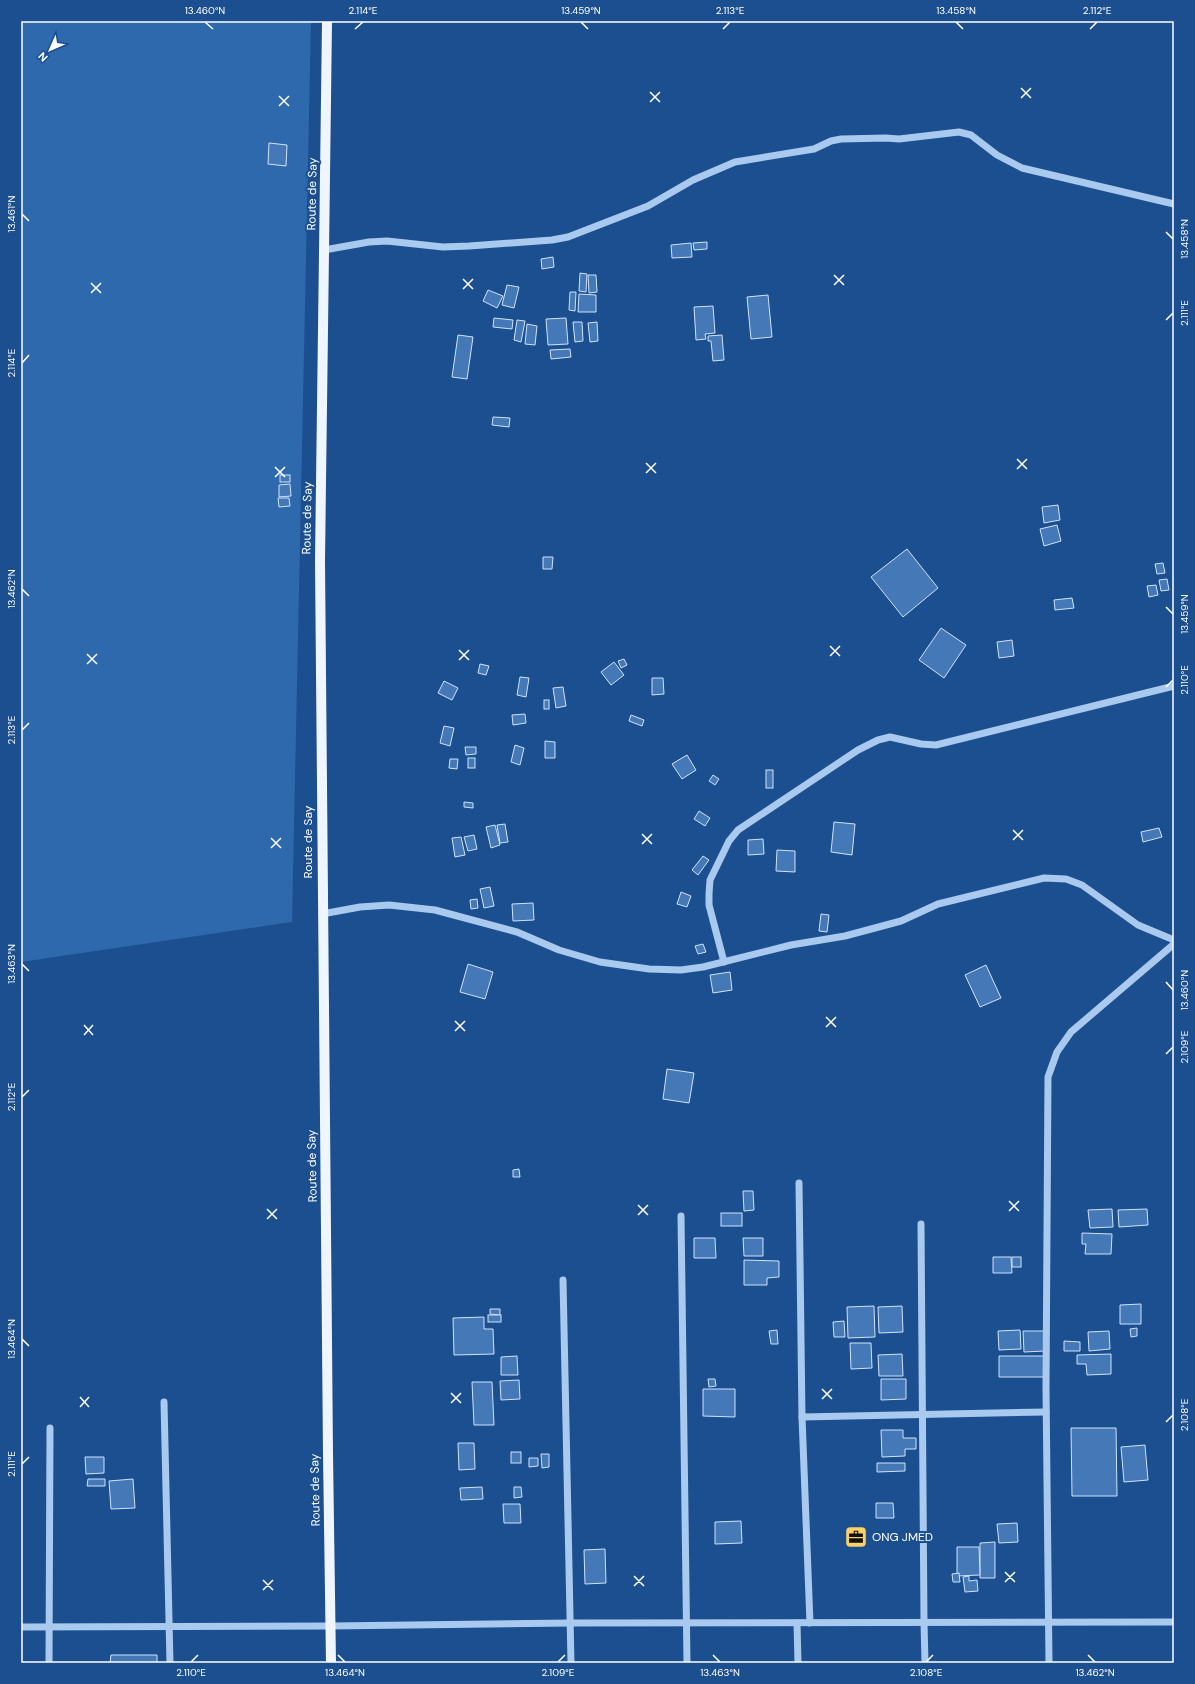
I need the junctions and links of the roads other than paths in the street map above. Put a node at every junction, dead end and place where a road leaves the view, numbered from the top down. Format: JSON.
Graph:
{"nodes":[{"id":1,"x":327,"y":21,"type":"edge"},
{"id":2,"x":1174,"y":204,"type":"edge"},
{"id":3,"x":324,"y":250,"type":"junction"},
{"id":4,"x":1174,"y":686,"type":"edge"},
{"id":5,"x":322,"y":914,"type":"junction"},
{"id":6,"x":1174,"y":940,"type":"edge"},
{"id":7,"x":1174,"y":944,"type":"edge"},
{"id":8,"x":724,"y":962,"type":"junction"},
{"id":9,"x":799,"y":1183,"type":"dead end"},
{"id":10,"x":681,"y":1216,"type":"dead end"},
{"id":11,"x":921,"y":1224,"type":"dead end"},
{"id":12,"x":563,"y":1280,"type":"dead end"},
{"id":13,"x":164,"y":1402,"type":"dead end"},
{"id":14,"x":1046,"y":1412,"type":"junction"},
{"id":15,"x":923,"y":1414,"type":"junction"},
{"id":16,"x":802,"y":1417,"type":"junction"},
{"id":17,"x":50,"y":1428,"type":"dead end"},
{"id":18,"x":797,"y":1622,"type":"junction"},
{"id":19,"x":924,"y":1622,"type":"junction"},
{"id":20,"x":1048,"y":1622,"type":"junction"},
{"id":21,"x":1174,"y":1622,"type":"edge"},
{"id":22,"x":571,"y":1623,"type":"junction"},
{"id":23,"x":686,"y":1623,"type":"junction"},
{"id":24,"x":810,"y":1623,"type":"junction"},
{"id":25,"x":169,"y":1626,"type":"junction"},
{"id":26,"x":331,"y":1626,"type":"junction"},
{"id":27,"x":21,"y":1627,"type":"edge"},
{"id":28,"x":49,"y":1627,"type":"junction"},
{"id":29,"x":49,"y":1663,"type":"edge"},
{"id":30,"x":170,"y":1663,"type":"edge"},
{"id":31,"x":331,"y":1663,"type":"edge"},
{"id":32,"x":571,"y":1663,"type":"edge"},
{"id":33,"x":686,"y":1663,"type":"edge"},
{"id":34,"x":798,"y":1663,"type":"edge"},
{"id":35,"x":926,"y":1663,"type":"edge"},
{"id":36,"x":1049,"y":1663,"type":"edge"}],
"edges":[{"from":1,"to":3,"type":"main road","name":"Route de Say"},
{"from":2,"to":3,"type":"street"},
{"from":3,"to":5,"type":"main road","name":"Route de Say"},
{"from":4,"to":8,"type":"street"},
{"from":5,"to":8,"type":"street"},
{"from":5,"to":26,"type":"main road","name":"Route de Say"},
{"from":6,"to":8,"type":"street"},
{"from":7,"to":14,"type":"street"},
{"from":9,"to":16,"type":"street"},
{"from":10,"to":23,"type":"street"},
{"from":11,"to":15,"type":"street"},
{"from":12,"to":22,"type":"street"},
{"from":13,"to":25,"type":"street"},
{"from":14,"to":15,"type":"street"},
{"from":14,"to":20,"type":"street"},
{"from":15,"to":16,"type":"street"},
{"from":15,"to":19,"type":"street"},
{"from":16,"to":24,"type":"street"},
{"from":17,"to":28,"type":"street"},
{"from":18,"to":23,"type":"street"},
{"from":18,"to":24,"type":"street"},
{"from":18,"to":34,"type":"street"},
{"from":19,"to":20,"type":"street"},
{"from":19,"to":24,"type":"street"},
{"from":19,"to":35,"type":"street"},
{"from":20,"to":21,"type":"street"},
{"from":20,"to":36,"type":"street"},
{"from":22,"to":23,"type":"street"},
{"from":22,"to":26,"type":"street"},
{"from":22,"to":32,"type":"street"},
{"from":23,"to":33,"type":"street"},
{"from":25,"to":26,"type":"street"},
{"from":25,"to":28,"type":"street"},
{"from":25,"to":30,"type":"street"},
{"from":26,"to":31,"type":"main road","name":"Route de Say"},
{"from":27,"to":28,"type":"street"},
{"from":28,"to":29,"type":"street"}]}
